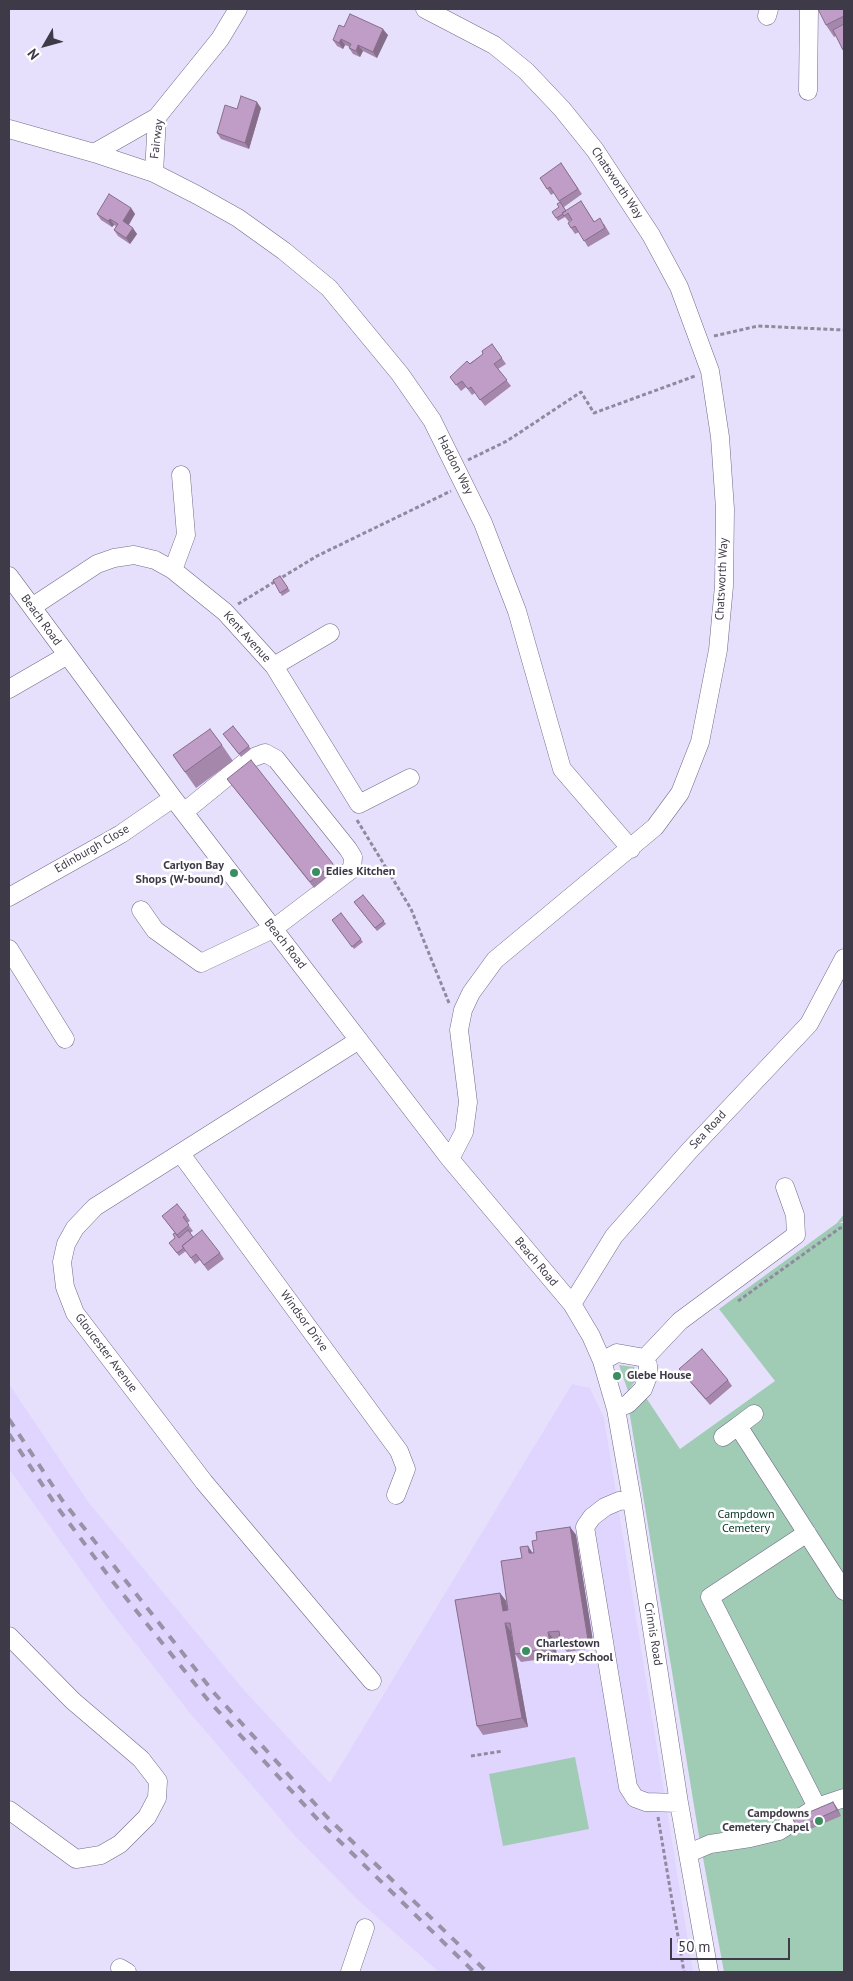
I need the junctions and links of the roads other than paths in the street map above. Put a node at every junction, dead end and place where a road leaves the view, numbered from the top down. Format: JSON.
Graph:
{"nodes":[{"id":1,"x":238,"y":9,"type":"edge"},
{"id":2,"x":426,"y":9,"type":"edge"},
{"id":3,"x":809,"y":9,"type":"edge"},
{"id":4,"x":808,"y":91,"type":"dead end"},
{"id":5,"x":157,"y":117,"type":"junction"},
{"id":6,"x":9,"y":129,"type":"edge"},
{"id":7,"x":94,"y":153,"type":"junction"},
{"id":8,"x":154,"y":173,"type":"junction"},
{"id":9,"x":181,"y":475,"type":"dead end"},
{"id":10,"x":173,"y":570,"type":"junction"},
{"id":11,"x":9,"y":576,"type":"edge"},
{"id":12,"x":32,"y":607,"type":"junction"},
{"id":13,"x":330,"y":633,"type":"dead end"},
{"id":14,"x":66,"y":656,"type":"junction"},
{"id":15,"x":274,"y":666,"type":"junction"},
{"id":16,"x":9,"y":689,"type":"edge"},
{"id":17,"x":410,"y":778,"type":"dead end"},
{"id":18,"x":178,"y":805,"type":"junction"},
{"id":19,"x":631,"y":848,"type":"junction"},
{"id":20,"x":9,"y":897,"type":"edge"},
{"id":21,"x":141,"y":910,"type":"dead end"},
{"id":22,"x":273,"y":929,"type":"junction"},
{"id":23,"x":9,"y":949,"type":"edge"},
{"id":24,"x":844,"y":958,"type":"edge"},
{"id":25,"x":65,"y":1038,"type":"dead end"},
{"id":26,"x":360,"y":1040,"type":"junction"},
{"id":27,"x":180,"y":1154,"type":"junction"},
{"id":28,"x":450,"y":1159,"type":"junction"},
{"id":29,"x":785,"y":1187,"type":"dead end"},
{"id":30,"x":572,"y":1304,"type":"junction"},
{"id":31,"x":602,"y":1361,"type":"junction"},
{"id":32,"x":648,"y":1365,"type":"dead end"},
{"id":33,"x":616,"y":1409,"type":"junction"},
{"id":34,"x":754,"y":1414,"type":"dead end"},
{"id":35,"x":738,"y":1426,"type":"junction"},
{"id":36,"x":723,"y":1437,"type":"dead end"},
{"id":37,"x":396,"y":1495,"type":"dead end"},
{"id":38,"x":632,"y":1500,"type":"junction"},
{"id":39,"x":807,"y":1533,"type":"junction"},
{"id":40,"x":844,"y":1591,"type":"edge"},
{"id":41,"x":10,"y":1640,"type":"edge"},
{"id":42,"x":372,"y":1680,"type":"dead end"},
{"id":43,"x":844,"y":1798,"type":"edge"},
{"id":44,"x":679,"y":1803,"type":"junction"},
{"id":45,"x":817,"y":1807,"type":"junction"},
{"id":46,"x":9,"y":1810,"type":"edge"},
{"id":47,"x":689,"y":1853,"type":"junction"},
{"id":48,"x":365,"y":1928,"type":"dead end"},
{"id":49,"x":350,"y":1972,"type":"edge"},
{"id":50,"x":709,"y":1972,"type":"edge"}],
"edges":[{"from":1,"to":5,"type":"street","name":"Fairway"},
{"from":2,"to":19,"type":"street","name":"Chatsworth Way"},
{"from":3,"to":4,"type":"street"},
{"from":5,"to":7,"type":"street"},
{"from":5,"to":8,"type":"street","name":"Fairway"},
{"from":6,"to":7,"type":"street","name":"Fairway"},
{"from":7,"to":8,"type":"street","name":"Fairway"},
{"from":8,"to":19,"type":"street","name":"Haddon Way"},
{"from":9,"to":10,"type":"street"},
{"from":10,"to":12,"type":"street","name":"Kent Avenue"},
{"from":10,"to":15,"type":"street","name":"Kent Avenue"},
{"from":11,"to":12,"type":"street","name":"Beach Road"},
{"from":12,"to":14,"type":"street","name":"Beach Road"},
{"from":13,"to":15,"type":"street"},
{"from":14,"to":16,"type":"street"},
{"from":14,"to":18,"type":"street","name":"Beach Road"},
{"from":15,"to":17,"type":"street","name":"Kent Avenue"},
{"from":18,"to":20,"type":"street","name":"Edinburgh Close"},
{"from":18,"to":22,"type":"street","name":"Beach Road"},
{"from":18,"to":22,"type":"street","name":"Edinburgh Close"},
{"from":19,"to":28,"type":"street","name":"Chatsworth Way"},
{"from":21,"to":22,"type":"street"},
{"from":22,"to":26,"type":"street","name":"Beach Road"},
{"from":23,"to":25,"type":"street"},
{"from":24,"to":30,"type":"street","name":"Sea Road"},
{"from":26,"to":27,"type":"street","name":"Gloucester Avenue"},
{"from":26,"to":28,"type":"street","name":"Beach Road"},
{"from":27,"to":37,"type":"street","name":"Windsor Drive"},
{"from":27,"to":42,"type":"street","name":"Gloucester Avenue"},
{"from":28,"to":30,"type":"street","name":"Beach Road"},
{"from":29,"to":31,"type":"street"},
{"from":30,"to":31,"type":"street","name":"Crinnis Road"},
{"from":31,"to":33,"type":"street","name":"Crinnis Road"},
{"from":32,"to":33,"type":"street"},
{"from":33,"to":38,"type":"street","name":"Crinnis Road"},
{"from":34,"to":35,"type":"street"},
{"from":35,"to":36,"type":"street"},
{"from":35,"to":39,"type":"street"},
{"from":38,"to":44,"type":"street","name":"Crinnis Road"},
{"from":38,"to":44,"type":"street"},
{"from":39,"to":40,"type":"street"},
{"from":39,"to":45,"type":"street"},
{"from":41,"to":46,"type":"street"},
{"from":43,"to":45,"type":"street"},
{"from":44,"to":47,"type":"street","name":"Crinnis Road"},
{"from":45,"to":47,"type":"street"},
{"from":47,"to":50,"type":"street","name":"Crinnis Road"},
{"from":48,"to":49,"type":"street"}]}
